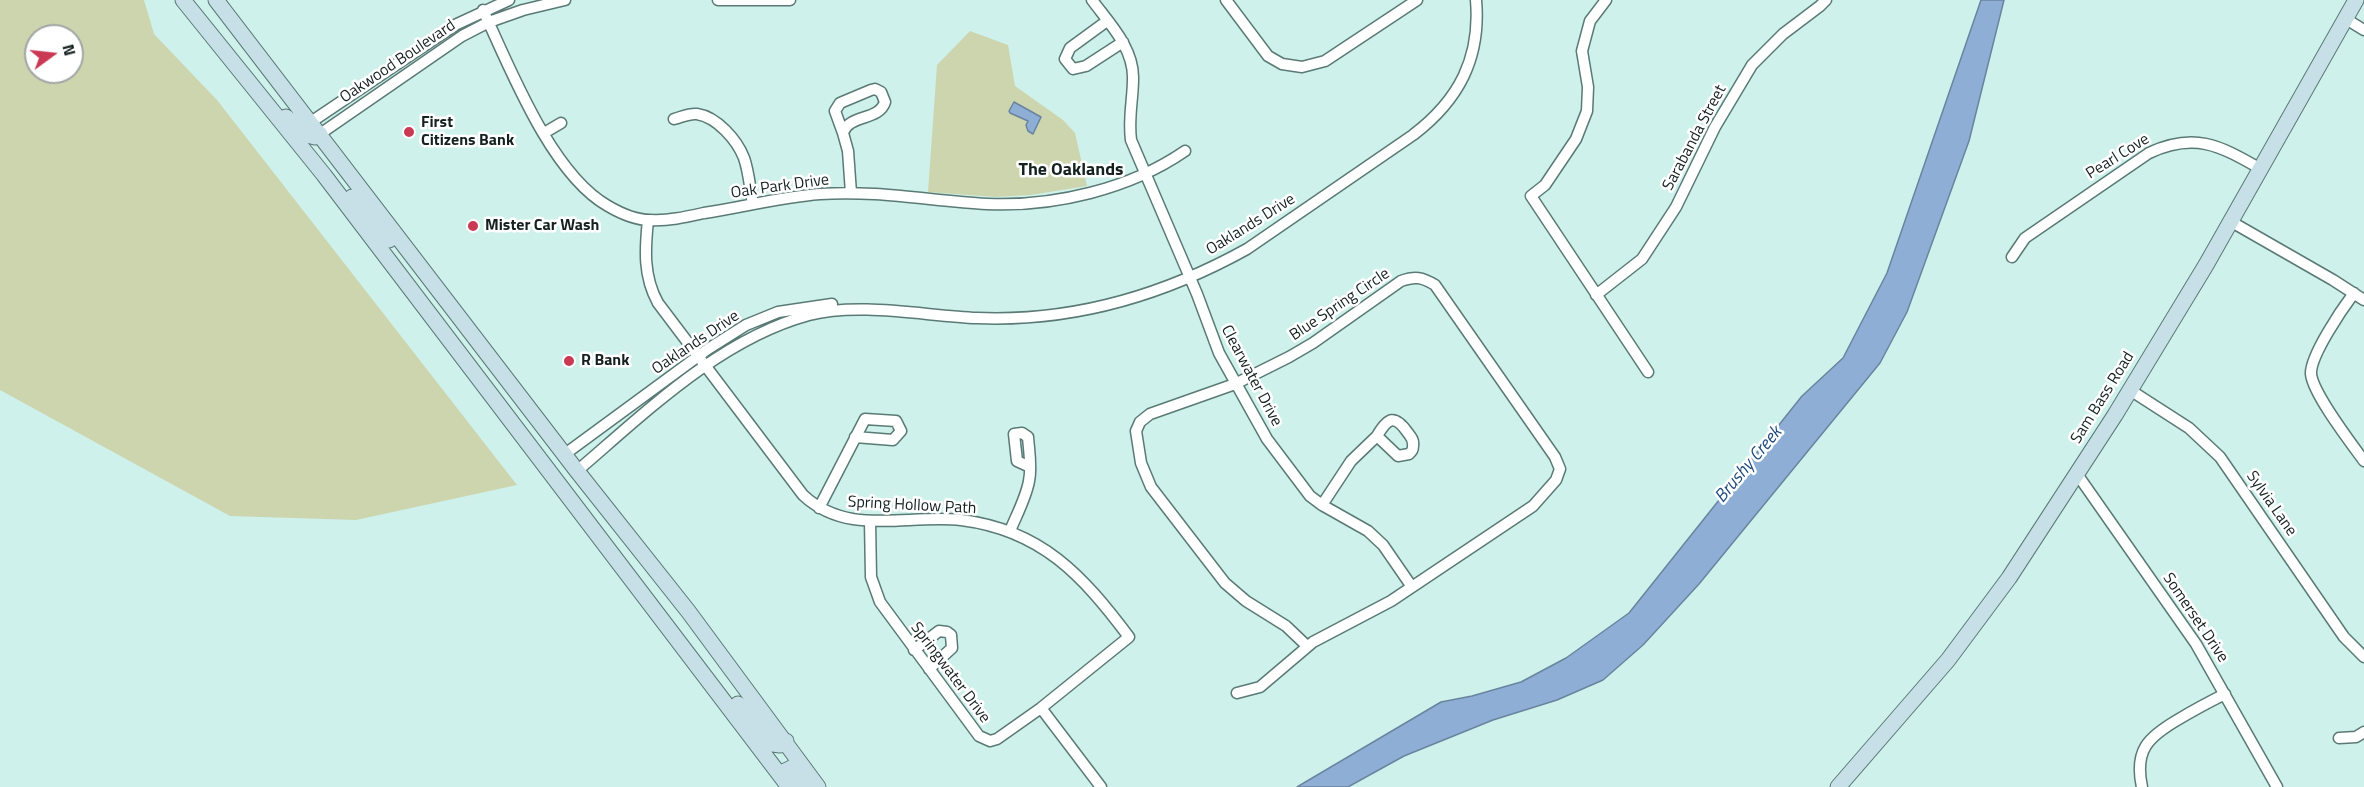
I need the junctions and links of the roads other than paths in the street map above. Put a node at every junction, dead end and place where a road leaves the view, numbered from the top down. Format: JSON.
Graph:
{"nodes":[{"id":1,"x":216,"y":0,"type":"edge"},
{"id":2,"x":509,"y":0,"type":"edge"},
{"id":3,"x":565,"y":0,"type":"edge"},
{"id":4,"x":718,"y":0,"type":"edge"},
{"id":5,"x":790,"y":0,"type":"edge"},
{"id":6,"x":1092,"y":0,"type":"edge"},
{"id":7,"x":1226,"y":0,"type":"edge"},
{"id":8,"x":1417,"y":0,"type":"edge"},
{"id":9,"x":1476,"y":0,"type":"edge"},
{"id":10,"x":1606,"y":0,"type":"edge"},
{"id":11,"x":2356,"y":0,"type":"edge"},
{"id":12,"x":1820,"y":2,"type":"edge"},
{"id":13,"x":186,"y":4,"type":"edge"},
{"id":14,"x":483,"y":10,"type":"junction"},
{"id":15,"x":2346,"y":19,"type":"junction"},
{"id":16,"x":1107,"y":21,"type":"junction"},
{"id":17,"x":489,"y":22,"type":"junction"},
{"id":18,"x":2364,"y":30,"type":"edge"},
{"id":19,"x":1123,"y":42,"type":"junction"},
{"id":20,"x":674,"y":119,"type":"dead end"},
{"id":21,"x":561,"y":123,"type":"dead end"},
{"id":22,"x":315,"y":128,"type":"junction"},
{"id":23,"x":544,"y":133,"type":"junction"},
{"id":24,"x":843,"y":133,"type":"junction"},
{"id":25,"x":1185,"y":151,"type":"dead end"},
{"id":26,"x":2259,"y":168,"type":"junction"},
{"id":27,"x":1144,"y":173,"type":"junction"},
{"id":28,"x":337,"y":192,"type":"junction"},
{"id":29,"x":851,"y":193,"type":"junction"},
{"id":30,"x":753,"y":204,"type":"junction"},
{"id":31,"x":648,"y":220,"type":"junction"},
{"id":32,"x":2230,"y":221,"type":"junction"},
{"id":33,"x":2012,"y":257,"type":"dead end"},
{"id":34,"x":1190,"y":278,"type":"junction"},
{"id":35,"x":2354,"y":293,"type":"junction"},
{"id":36,"x":1596,"y":295,"type":"junction"},
{"id":37,"x":2364,"y":300,"type":"edge"},
{"id":38,"x":456,"y":312,"type":"junction"},
{"id":39,"x":897,"y":312,"type":"junction"},
{"id":40,"x":698,"y":356,"type":"junction"},
{"id":41,"x":706,"y":367,"type":"junction"},
{"id":42,"x":1648,"y":372,"type":"dead end"},
{"id":43,"x":1235,"y":384,"type":"junction"},
{"id":44,"x":2130,"y":390,"type":"junction"},
{"id":45,"x":1377,"y":435,"type":"dead end"},
{"id":46,"x":855,"y":436,"type":"dead end"},
{"id":47,"x":565,"y":454,"type":"junction"},
{"id":48,"x":2364,"y":461,"type":"edge"},
{"id":49,"x":1030,"y":467,"type":"dead end"},
{"id":50,"x":548,"y":469,"type":"junction"},
{"id":51,"x":577,"y":471,"type":"junction"},
{"id":52,"x":2077,"y":474,"type":"junction"},
{"id":53,"x":560,"y":485,"type":"junction"},
{"id":54,"x":1322,"y":505,"type":"junction"},
{"id":55,"x":819,"y":508,"type":"junction"},
{"id":56,"x":870,"y":521,"type":"junction"},
{"id":57,"x":1010,"y":531,"type":"junction"},
{"id":58,"x":1412,"y":587,"type":"junction"},
{"id":59,"x":1129,"y":637,"type":"joint"},
{"id":60,"x":679,"y":642,"type":"junction"},
{"id":61,"x":1307,"y":646,"type":"junction"},
{"id":62,"x":914,"y":650,"type":"junction"},
{"id":63,"x":2364,"y":657,"type":"edge"},
{"id":64,"x":929,"y":669,"type":"junction"},
{"id":65,"x":1237,"y":693,"type":"dead end"},
{"id":66,"x":2225,"y":694,"type":"junction"},
{"id":67,"x":1041,"y":708,"type":"junction"},
{"id":68,"x":2364,"y":732,"type":"edge"},
{"id":69,"x":2339,"y":738,"type":"dead end"},
{"id":70,"x":786,"y":741,"type":"junction"},
{"id":71,"x":779,"y":774,"type":"junction"},
{"id":72,"x":789,"y":787,"type":"edge"},
{"id":73,"x":806,"y":787,"type":"edge"},
{"id":74,"x":818,"y":787,"type":"edge"},
{"id":75,"x":1101,"y":787,"type":"edge"},
{"id":76,"x":1838,"y":787,"type":"edge"},
{"id":77,"x":2142,"y":787,"type":"edge"},
{"id":78,"x":2277,"y":787,"type":"edge"}],
"edges":[{"from":1,"to":22,"type":"main road"},
{"from":2,"to":14,"type":"street","name":"Oakwood Boulevard"},
{"from":3,"to":17,"type":"street","name":"Oakwood Boulevard"},
{"from":4,"to":5,"type":"street"},
{"from":6,"to":16,"type":"street","name":"Clearwater Drive"},
{"from":7,"to":8,"type":"street"},
{"from":9,"to":34,"type":"street","name":"Oaklands Drive"},
{"from":10,"to":36,"type":"street"},
{"from":11,"to":15,"type":"main road","name":"Sam Bass Road"},
{"from":12,"to":36,"type":"street","name":"Sarabanda Street"},
{"from":13,"to":22,"type":"main road"},
{"from":13,"to":28,"type":"main road"},
{"from":14,"to":17,"type":"street","name":"Oak Park Drive"},
{"from":14,"to":22,"type":"street","name":"Oakwood Boulevard"},
{"from":15,"to":18,"type":"street"},
{"from":15,"to":26,"type":"main road","name":"Sam Bass Road"},
{"from":16,"to":19,"type":"street","name":"Clearwater Drive"},
{"from":16,"to":19,"type":"street"},
{"from":17,"to":22,"type":"street","name":"Oakwood Boulevard"},
{"from":17,"to":23,"type":"street","name":"Oak Park Drive"},
{"from":19,"to":27,"type":"street","name":"Clearwater Drive"},
{"from":20,"to":30,"type":"street"},
{"from":21,"to":23,"type":"street"},
{"from":22,"to":38,"type":"main road"},
{"from":23,"to":31,"type":"street","name":"Oak Park Drive"},
{"from":24,"to":24,"type":"street"},
{"from":24,"to":29,"type":"street"},
{"from":25,"to":27,"type":"street","name":"Oak Park Drive"},
{"from":26,"to":32,"type":"main road","name":"Sam Bass Road"},
{"from":26,"to":33,"type":"street","name":"Pearl Cove"},
{"from":27,"to":29,"type":"street","name":"Oak Park Drive"},
{"from":27,"to":34,"type":"street","name":"Clearwater Drive"},
{"from":28,"to":38,"type":"main road"},
{"from":28,"to":50,"type":"main road"},
{"from":29,"to":30,"type":"street","name":"Oak Park Drive"},
{"from":30,"to":31,"type":"street","name":"Oak Park Drive"},
{"from":31,"to":40,"type":"street","name":"Spring Hollow Path"},
{"from":32,"to":35,"type":"street"},
{"from":32,"to":44,"type":"main road","name":"Sam Bass Road"},
{"from":34,"to":39,"type":"street","name":"Oaklands Drive"},
{"from":34,"to":43,"type":"street","name":"Clearwater Drive"},
{"from":35,"to":37,"type":"street"},
{"from":35,"to":48,"type":"street"},
{"from":36,"to":42,"type":"street"},
{"from":38,"to":47,"type":"main road"},
{"from":39,"to":40,"type":"street","name":"Oaklands Drive"},
{"from":39,"to":41,"type":"street","name":"Oaklands Drive"},
{"from":40,"to":41,"type":"street","name":"Spring Hollow Path"},
{"from":40,"to":47,"type":"street","name":"Oaklands Drive"},
{"from":41,"to":51,"type":"street","name":"Oaklands Drive"},
{"from":41,"to":55,"type":"street","name":"Spring Hollow Path"},
{"from":43,"to":54,"type":"street","name":"Clearwater Drive"},
{"from":43,"to":58,"type":"street","name":"Blue Spring Circle"},
{"from":43,"to":61,"type":"street","name":"Blue Spring Circle"},
{"from":44,"to":52,"type":"main road","name":"Sam Bass Road"},
{"from":44,"to":63,"type":"street","name":"Sylvia Lane"},
{"from":45,"to":54,"type":"street"},
{"from":46,"to":55,"type":"street"},
{"from":47,"to":50,"type":"main road"},
{"from":47,"to":51,"type":"main road"},
{"from":49,"to":57,"type":"street"},
{"from":50,"to":53,"type":"main road"},
{"from":51,"to":53,"type":"main road"},
{"from":51,"to":70,"type":"main road"},
{"from":52,"to":66,"type":"street","name":"Somerset Drive"},
{"from":52,"to":76,"type":"main road","name":"Sam Bass Road"},
{"from":53,"to":60,"type":"main road"},
{"from":54,"to":58,"type":"street","name":"Clearwater Drive"},
{"from":55,"to":56,"type":"street","name":"Spring Hollow Path"},
{"from":56,"to":57,"type":"street","name":"Spring Hollow Path"},
{"from":56,"to":62,"type":"street","name":"Springwater Drive"},
{"from":57,"to":59,"type":"street","name":"Spring Hollow Path"},
{"from":58,"to":61,"type":"street","name":"Blue Spring Circle"},
{"from":59,"to":67,"type":"street","name":"Springwater Drive"},
{"from":60,"to":70,"type":"main road"},
{"from":60,"to":71,"type":"main road"},
{"from":61,"to":65,"type":"street"},
{"from":62,"to":64,"type":"street","name":"Springwater Drive"},
{"from":62,"to":64,"type":"street"},
{"from":64,"to":67,"type":"street","name":"Springwater Drive"},
{"from":66,"to":77,"type":"street"},
{"from":66,"to":78,"type":"street","name":"Somerset Drive"},
{"from":67,"to":75,"type":"street"},
{"from":68,"to":69,"type":"street"},
{"from":70,"to":74,"type":"main road"},
{"from":71,"to":72,"type":"main road"},
{"from":71,"to":73,"type":"main road"}]}
